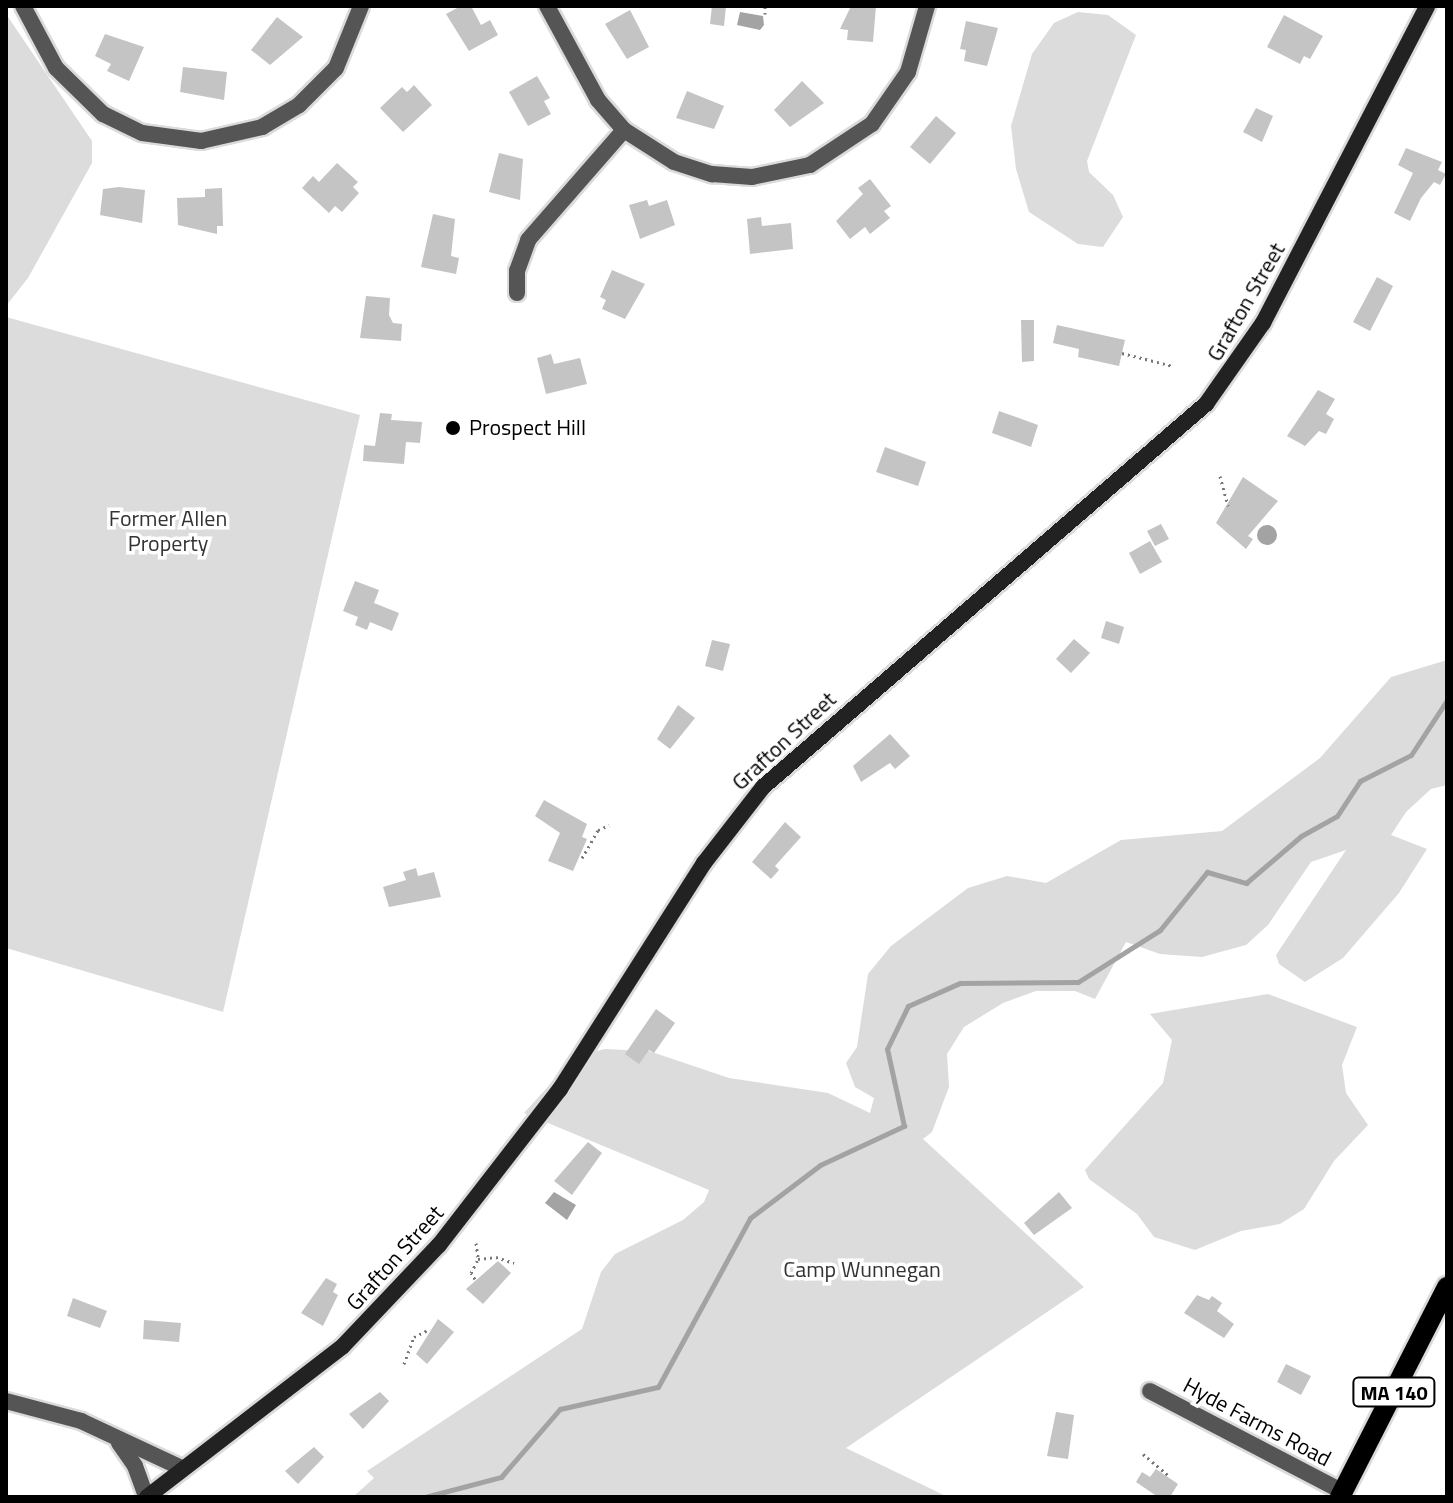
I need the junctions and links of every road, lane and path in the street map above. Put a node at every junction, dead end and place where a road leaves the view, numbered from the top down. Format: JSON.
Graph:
{"nodes":[{"id":1,"x":23,"y":6,"type":"edge"},
{"id":2,"x":361,"y":6,"type":"edge"},
{"id":3,"x":547,"y":6,"type":"edge"},
{"id":4,"x":765,"y":6,"type":"edge"},
{"id":5,"x":927,"y":6,"type":"edge"},
{"id":6,"x":1427,"y":6,"type":"edge"},
{"id":7,"x":765,"y":14,"type":"dead end"},
{"id":8,"x":624,"y":130,"type":"junction"},
{"id":9,"x":517,"y":293,"type":"dead end"},
{"id":10,"x":1122,"y":353,"type":"dead end"},
{"id":11,"x":1173,"y":366,"type":"dead end"},
{"id":12,"x":1220,"y":476,"type":"dead end"},
{"id":13,"x":1228,"y":506,"type":"dead end"},
{"id":14,"x":609,"y":825,"type":"dead end"},
{"id":15,"x":582,"y":858,"type":"dead end"},
{"id":16,"x":476,"y":1243,"type":"dead end"},
{"id":17,"x":478,"y":1259,"type":"junction"},
{"id":18,"x":514,"y":1263,"type":"dead end"},
{"id":19,"x":475,"y":1279,"type":"dead end"},
{"id":20,"x":1447,"y":1287,"type":"edge"},
{"id":21,"x":430,"y":1329,"type":"dead end"},
{"id":22,"x":404,"y":1364,"type":"dead end"},
{"id":23,"x":1150,"y":1391,"type":"dead end"},
{"id":24,"x":6,"y":1401,"type":"edge"},
{"id":25,"x":115,"y":1439,"type":"junction"},
{"id":26,"x":1143,"y":1454,"type":"dead end"},
{"id":27,"x":182,"y":1468,"type":"junction"},
{"id":28,"x":1169,"y":1476,"type":"dead end"},
{"id":29,"x":1341,"y":1495,"type":"edge"},
{"id":30,"x":146,"y":1497,"type":"edge"}],
"edges":[{"from":1,"to":2,"type":"street"},
{"from":3,"to":8,"type":"street"},
{"from":4,"to":7,"type":"path"},
{"from":5,"to":8,"type":"street"},
{"from":6,"to":27,"type":"street","name":"Grafton Street"},
{"from":8,"to":9,"type":"street"},
{"from":10,"to":11,"type":"path"},
{"from":12,"to":13,"type":"path"},
{"from":14,"to":15,"type":"path"},
{"from":16,"to":17,"type":"path"},
{"from":17,"to":18,"type":"path"},
{"from":17,"to":19,"type":"path"},
{"from":20,"to":29,"type":"main road","number":"MA 140"},
{"from":21,"to":22,"type":"path"},
{"from":23,"to":29,"type":"street","name":"Hyde Farms Road"},
{"from":24,"to":25,"type":"street"},
{"from":25,"to":27,"type":"street"},
{"from":25,"to":30,"type":"street"},
{"from":26,"to":28,"type":"path"},
{"from":27,"to":30,"type":"street","name":"Grafton Street"}]}
